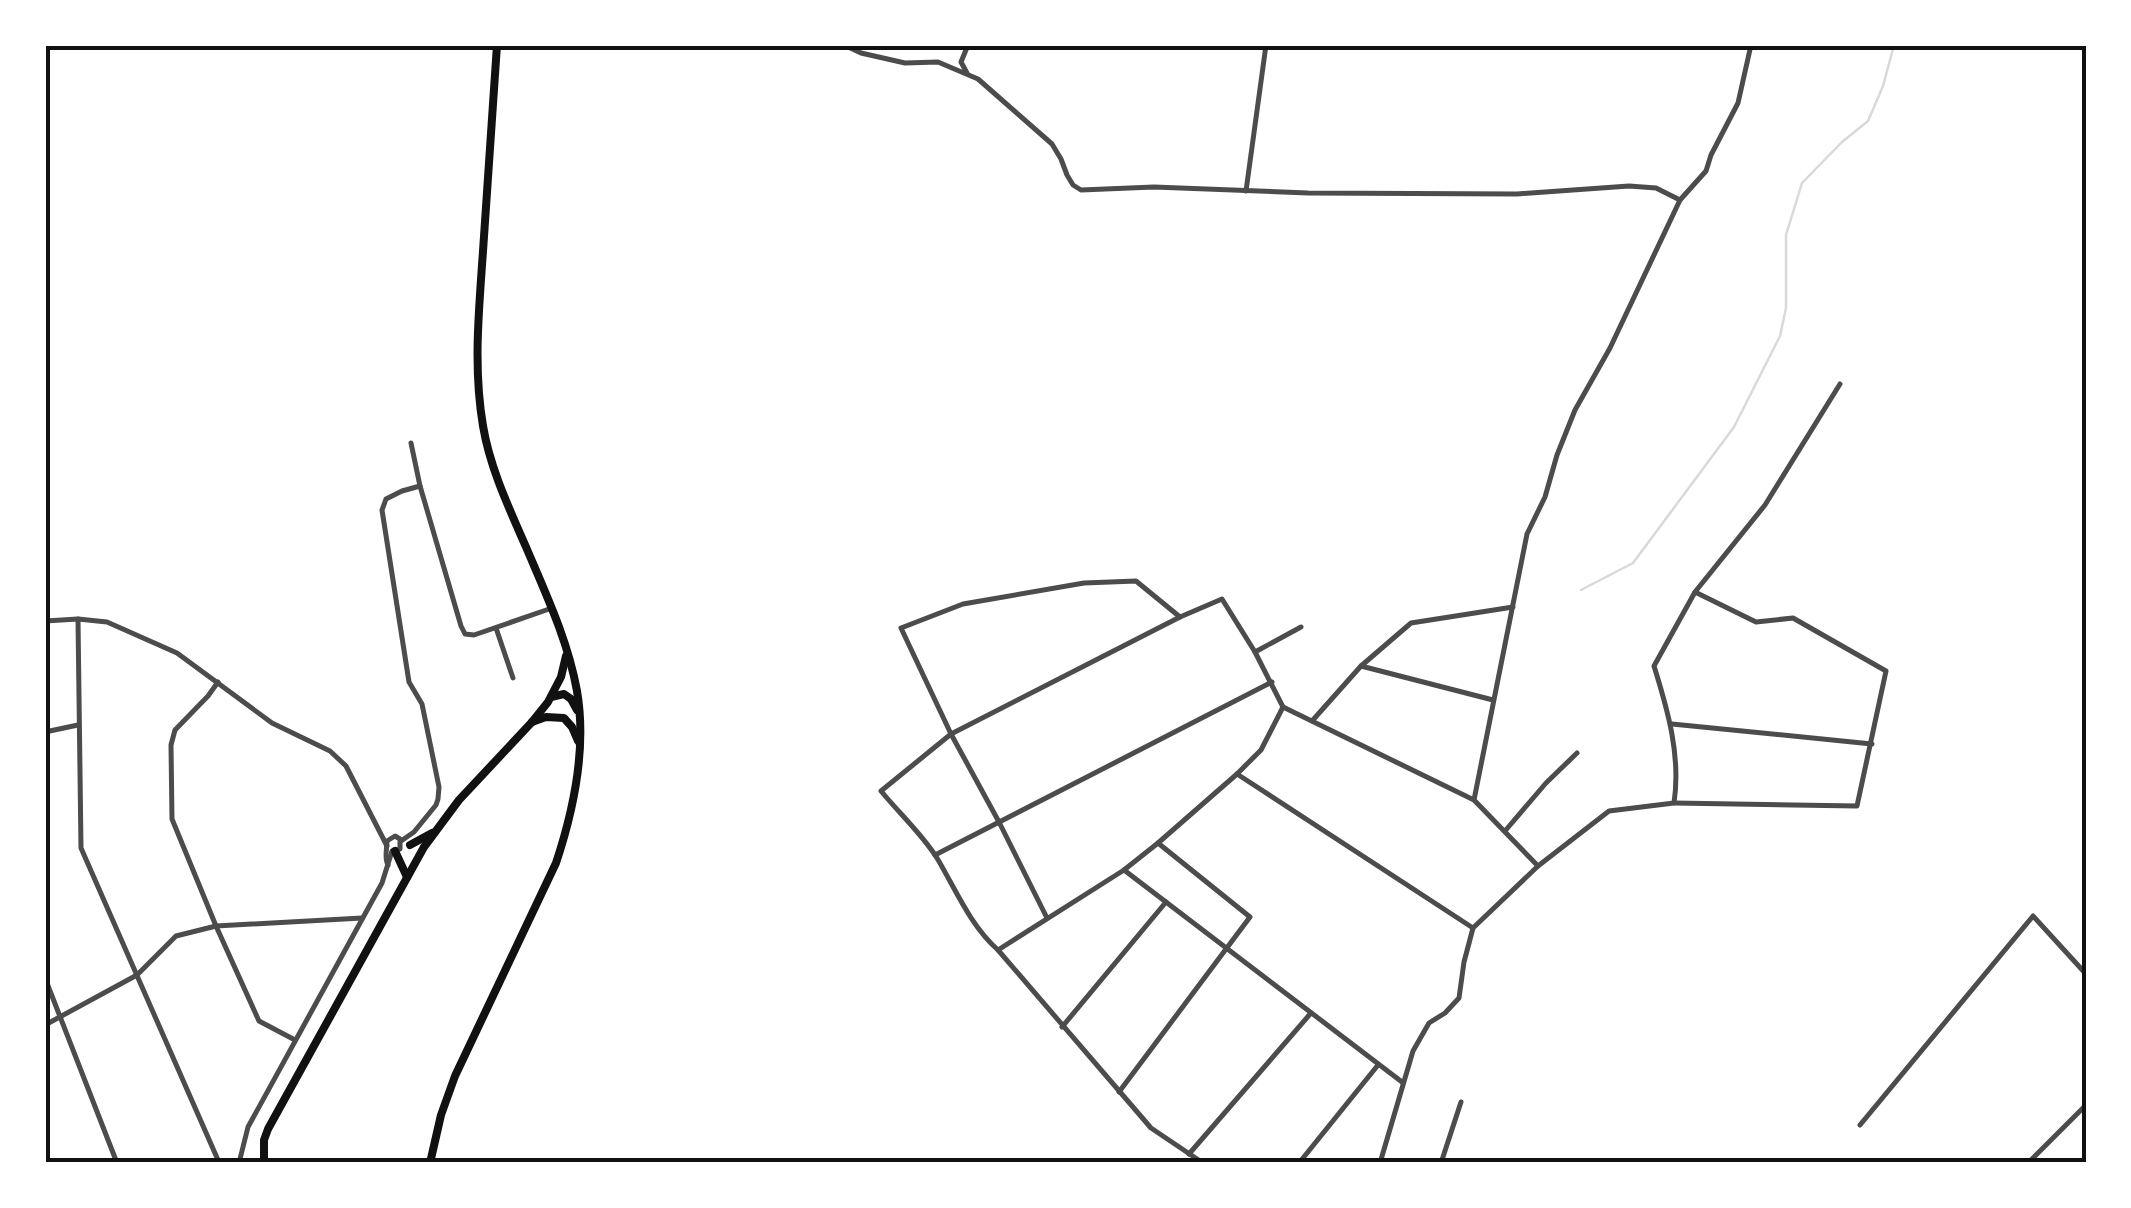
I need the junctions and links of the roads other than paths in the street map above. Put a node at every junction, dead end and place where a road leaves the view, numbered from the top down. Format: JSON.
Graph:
{"nodes":[{"id":1,"x":497,"y":45,"type":"edge"},
{"id":2,"x":844,"y":45,"type":"edge"},
{"id":3,"x":968,"y":45,"type":"edge"},
{"id":4,"x":1266,"y":45,"type":"edge"},
{"id":5,"x":1751,"y":45,"type":"edge"},
{"id":6,"x":967,"y":72,"type":"junction"},
{"id":7,"x":1246,"y":190,"type":"junction"},
{"id":8,"x":1680,"y":200,"type":"junction"},
{"id":9,"x":1840,"y":384,"type":"dead end"},
{"id":10,"x":411,"y":442,"type":"dead end"},
{"id":11,"x":420,"y":486,"type":"junction"},
{"id":12,"x":1694,"y":592,"type":"junction"},
{"id":13,"x":1514,"y":607,"type":"junction"},
{"id":14,"x":552,"y":608,"type":"junction"},
{"id":15,"x":1180,"y":617,"type":"junction"},
{"id":16,"x":78,"y":619,"type":"junction"},
{"id":17,"x":45,"y":621,"type":"edge"},
{"id":18,"x":1301,"y":627,"type":"dead end"},
{"id":19,"x":496,"y":628,"type":"junction"},
{"id":20,"x":567,"y":652,"type":"junction"},
{"id":21,"x":1255,"y":652,"type":"junction"},
{"id":22,"x":1362,"y":666,"type":"junction"},
{"id":23,"x":514,"y":678,"type":"dead end"},
{"id":24,"x":218,"y":682,"type":"junction"},
{"id":25,"x":1272,"y":682,"type":"junction"},
{"id":26,"x":577,"y":692,"type":"junction"},
{"id":27,"x":550,"y":699,"type":"junction"},
{"id":28,"x":1493,"y":700,"type":"junction"},
{"id":29,"x":574,"y":703,"type":"junction"},
{"id":30,"x":1283,"y":707,"type":"junction"},
{"id":31,"x":580,"y":716,"type":"junction"},
{"id":32,"x":559,"y":718,"type":"junction"},
{"id":33,"x":1312,"y":721,"type":"junction"},
{"id":34,"x":532,"y":722,"type":"junction"},
{"id":35,"x":1672,"y":724,"type":"junction"},
{"id":36,"x":78,"y":725,"type":"junction"},
{"id":37,"x":45,"y":732,"type":"edge"},
{"id":38,"x":951,"y":734,"type":"junction"},
{"id":39,"x":1872,"y":744,"type":"junction"},
{"id":40,"x":579,"y":746,"type":"junction"},
{"id":41,"x":1577,"y":753,"type":"dead end"},
{"id":42,"x":1237,"y":774,"type":"junction"},
{"id":43,"x":1474,"y":800,"type":"junction"},
{"id":44,"x":1674,"y":803,"type":"junction"},
{"id":45,"x":1000,"y":822,"type":"junction"},
{"id":46,"x":378,"y":828,"type":"junction"},
{"id":47,"x":1505,"y":831,"type":"junction"},
{"id":48,"x":434,"y":832,"type":"junction"},
{"id":49,"x":400,"y":840,"type":"junction"},
{"id":50,"x":1158,"y":843,"type":"junction"},
{"id":51,"x":392,"y":850,"type":"junction"},
{"id":52,"x":935,"y":855,"type":"junction"},
{"id":53,"x":417,"y":859,"type":"junction"},
{"id":54,"x":1538,"y":866,"type":"junction"},
{"id":55,"x":1124,"y":870,"type":"junction"},
{"id":56,"x":407,"y":877,"type":"junction"},
{"id":57,"x":1166,"y":902,"type":"junction"},
{"id":58,"x":363,"y":918,"type":"junction"},
{"id":59,"x":1047,"y":918,"type":"junction"},
{"id":60,"x":216,"y":926,"type":"junction"},
{"id":61,"x":1473,"y":928,"type":"junction"},
{"id":62,"x":1228,"y":949,"type":"junction"},
{"id":63,"x":998,"y":950,"type":"junction"},
{"id":64,"x":2086,"y":974,"type":"edge"},
{"id":65,"x":137,"y":975,"type":"junction"},
{"id":66,"x":45,"y":978,"type":"edge"},
{"id":67,"x":1310,"y":1013,"type":"junction"},
{"id":68,"x":62,"y":1017,"type":"junction"},
{"id":69,"x":45,"y":1025,"type":"edge"},
{"id":70,"x":1062,"y":1027,"type":"junction"},
{"id":71,"x":294,"y":1040,"type":"junction"},
{"id":72,"x":1378,"y":1065,"type":"junction"},
{"id":73,"x":1402,"y":1082,"type":"junction"},
{"id":74,"x":1119,"y":1092,"type":"junction"},
{"id":75,"x":1461,"y":1102,"type":"dead end"},
{"id":76,"x":2086,"y":1105,"type":"edge"},
{"id":77,"x":1860,"y":1125,"type":"dead end"},
{"id":78,"x":1189,"y":1154,"type":"junction"},
{"id":79,"x":117,"y":1163,"type":"edge"},
{"id":80,"x":230,"y":1163,"type":"edge"},
{"id":81,"x":239,"y":1163,"type":"edge"},
{"id":82,"x":264,"y":1163,"type":"edge"},
{"id":83,"x":430,"y":1163,"type":"edge"},
{"id":84,"x":1203,"y":1163,"type":"edge"},
{"id":85,"x":1300,"y":1163,"type":"edge"},
{"id":86,"x":1380,"y":1163,"type":"edge"},
{"id":87,"x":1441,"y":1163,"type":"edge"},
{"id":88,"x":2028,"y":1163,"type":"edge"}],
"edges":[{"from":1,"to":14,"type":"main road"},
{"from":2,"to":6,"type":"street"},
{"from":3,"to":6,"type":"street"},
{"from":4,"to":7,"type":"street"},
{"from":5,"to":8,"type":"street"},
{"from":6,"to":7,"type":"street"},
{"from":7,"to":8,"type":"street"},
{"from":8,"to":13,"type":"street"},
{"from":9,"to":12,"type":"street"},
{"from":10,"to":11,"type":"street"},
{"from":11,"to":19,"type":"street"},
{"from":11,"to":49,"type":"street"},
{"from":12,"to":35,"type":"street"},
{"from":12,"to":39,"type":"street"},
{"from":13,"to":22,"type":"street"},
{"from":13,"to":28,"type":"street"},
{"from":14,"to":19,"type":"street"},
{"from":14,"to":20,"type":"main road"},
{"from":15,"to":21,"type":"street"},
{"from":15,"to":38,"type":"street"},
{"from":15,"to":38,"type":"street"},
{"from":16,"to":17,"type":"street"},
{"from":16,"to":24,"type":"street"},
{"from":16,"to":36,"type":"street"},
{"from":18,"to":21,"type":"street"},
{"from":19,"to":23,"type":"street"},
{"from":20,"to":26,"type":"main road"},
{"from":20,"to":27,"type":"main road"},
{"from":21,"to":25,"type":"street"},
{"from":22,"to":28,"type":"street"},
{"from":22,"to":33,"type":"street"},
{"from":24,"to":46,"type":"street"},
{"from":24,"to":60,"type":"street"},
{"from":25,"to":30,"type":"street"},
{"from":25,"to":45,"type":"street"},
{"from":26,"to":29,"type":"main road"},
{"from":26,"to":31,"type":"main road"},
{"from":27,"to":29,"type":"main road"},
{"from":27,"to":32,"type":"main road"},
{"from":27,"to":34,"type":"main road"},
{"from":28,"to":43,"type":"street"},
{"from":29,"to":31,"type":"main road"},
{"from":29,"to":32,"type":"main road"},
{"from":30,"to":33,"type":"street"},
{"from":30,"to":42,"type":"street"},
{"from":31,"to":40,"type":"main road"},
{"from":32,"to":34,"type":"main road"},
{"from":32,"to":40,"type":"main road"},
{"from":33,"to":43,"type":"street"},
{"from":34,"to":48,"type":"main road"},
{"from":35,"to":39,"type":"street"},
{"from":35,"to":44,"type":"street"},
{"from":36,"to":37,"type":"street"},
{"from":36,"to":65,"type":"street"},
{"from":38,"to":45,"type":"street"},
{"from":38,"to":52,"type":"street"},
{"from":39,"to":44,"type":"street"},
{"from":40,"to":83,"type":"main road"},
{"from":41,"to":47,"type":"street"},
{"from":42,"to":50,"type":"street"},
{"from":42,"to":61,"type":"street"},
{"from":43,"to":47,"type":"street"},
{"from":44,"to":54,"type":"street"},
{"from":45,"to":52,"type":"street"},
{"from":45,"to":59,"type":"street"},
{"from":46,"to":49,"type":"street"},
{"from":46,"to":51,"type":"street"},
{"from":47,"to":54,"type":"street"},
{"from":48,"to":49,"type":"main road"},
{"from":48,"to":53,"type":"main road"},
{"from":49,"to":51,"type":"street"},
{"from":49,"to":51,"type":"street"},
{"from":49,"to":53,"type":"main road"},
{"from":50,"to":55,"type":"street"},
{"from":50,"to":62,"type":"street"},
{"from":51,"to":53,"type":"main road"},
{"from":51,"to":56,"type":"main road"},
{"from":51,"to":58,"type":"street"},
{"from":52,"to":63,"type":"street"},
{"from":53,"to":56,"type":"main road"},
{"from":54,"to":61,"type":"street"},
{"from":55,"to":57,"type":"street"},
{"from":55,"to":59,"type":"street"},
{"from":56,"to":82,"type":"main road"},
{"from":57,"to":62,"type":"street"},
{"from":57,"to":70,"type":"street"},
{"from":58,"to":60,"type":"street"},
{"from":58,"to":71,"type":"street"},
{"from":59,"to":63,"type":"street"},
{"from":60,"to":65,"type":"street"},
{"from":60,"to":71,"type":"street"},
{"from":61,"to":73,"type":"street"},
{"from":62,"to":67,"type":"street"},
{"from":62,"to":74,"type":"street"},
{"from":63,"to":70,"type":"street"},
{"from":64,"to":77,"type":"street"},
{"from":65,"to":68,"type":"street"},
{"from":65,"to":80,"type":"street"},
{"from":66,"to":68,"type":"street"},
{"from":67,"to":72,"type":"street"},
{"from":67,"to":78,"type":"street"},
{"from":68,"to":69,"type":"street"},
{"from":68,"to":79,"type":"street"},
{"from":70,"to":74,"type":"street"},
{"from":71,"to":81,"type":"street"},
{"from":72,"to":73,"type":"street"},
{"from":72,"to":85,"type":"street"},
{"from":73,"to":86,"type":"street"},
{"from":74,"to":78,"type":"street"},
{"from":75,"to":87,"type":"street"},
{"from":76,"to":88,"type":"street"},
{"from":78,"to":84,"type":"street"}]}
